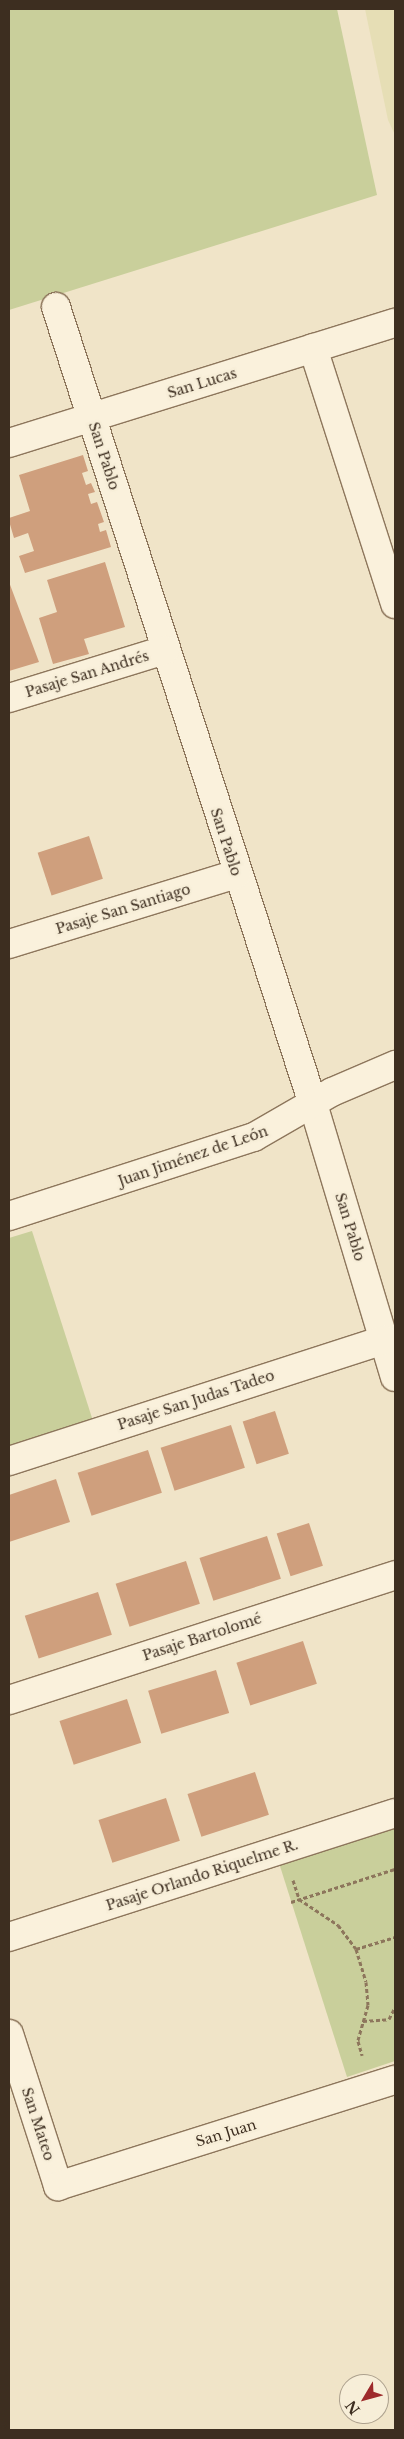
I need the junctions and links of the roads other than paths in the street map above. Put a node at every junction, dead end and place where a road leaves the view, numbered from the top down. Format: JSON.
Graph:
{"nodes":[{"id":1,"x":56,"y":307,"type":"dead end"},
{"id":2,"x":395,"y":322,"type":"edge"},
{"id":3,"x":313,"y":348,"type":"junction"},
{"id":4,"x":92,"y":417,"type":"junction"},
{"id":5,"x":9,"y":443,"type":"edge"},
{"id":6,"x":395,"y":604,"type":"edge"},
{"id":7,"x":165,"y":650,"type":"junction"},
{"id":8,"x":9,"y":698,"type":"edge"},
{"id":9,"x":236,"y":874,"type":"junction"},
{"id":10,"x":9,"y":944,"type":"edge"},
{"id":11,"x":395,"y":1065,"type":"edge"},
{"id":12,"x":313,"y":1104,"type":"junction"},
{"id":13,"x":9,"y":1216,"type":"edge"},
{"id":14,"x":385,"y":1321,"type":"edge"},
{"id":15,"x":395,"y":1376,"type":"edge"},
{"id":16,"x":9,"y":1461,"type":"edge"},
{"id":17,"x":395,"y":1575,"type":"edge"},
{"id":18,"x":9,"y":1700,"type":"edge"},
{"id":19,"x":395,"y":1813,"type":"edge"},
{"id":20,"x":9,"y":1937,"type":"edge"},
{"id":21,"x":9,"y":2034,"type":"edge"},
{"id":22,"x":395,"y":2080,"type":"edge"},
{"id":23,"x":58,"y":2186,"type":"joint"}],
"edges":[{"from":1,"to":4,"type":"street","name":"San Pablo"},
{"from":2,"to":3,"type":"street","name":"San Lucas"},
{"from":3,"to":4,"type":"street","name":"San Lucas"},
{"from":3,"to":6,"type":"street"},
{"from":4,"to":5,"type":"street","name":"San Lucas"},
{"from":4,"to":7,"type":"street","name":"San Pablo"},
{"from":7,"to":8,"type":"street","name":"Pasaje San Andrés"},
{"from":7,"to":9,"type":"street","name":"San Pablo"},
{"from":9,"to":10,"type":"street","name":"Pasaje San Santiago"},
{"from":9,"to":12,"type":"street","name":"San Pablo"},
{"from":11,"to":12,"type":"street","name":"Juan Jiménez de León"},
{"from":12,"to":13,"type":"street","name":"Juan Jiménez de León"},
{"from":12,"to":14,"type":"street","name":"San Pablo"},
{"from":14,"to":15,"type":"street","name":"San Pablo"},
{"from":14,"to":16,"type":"street","name":"Pasaje San Judas Tadeo"},
{"from":17,"to":18,"type":"street","name":"Pasaje Bartolomé"},
{"from":19,"to":20,"type":"street","name":"Pasaje Orlando Riquelme R."},
{"from":21,"to":23,"type":"street","name":"San Mateo"},
{"from":22,"to":23,"type":"street","name":"San Juan"}]}
